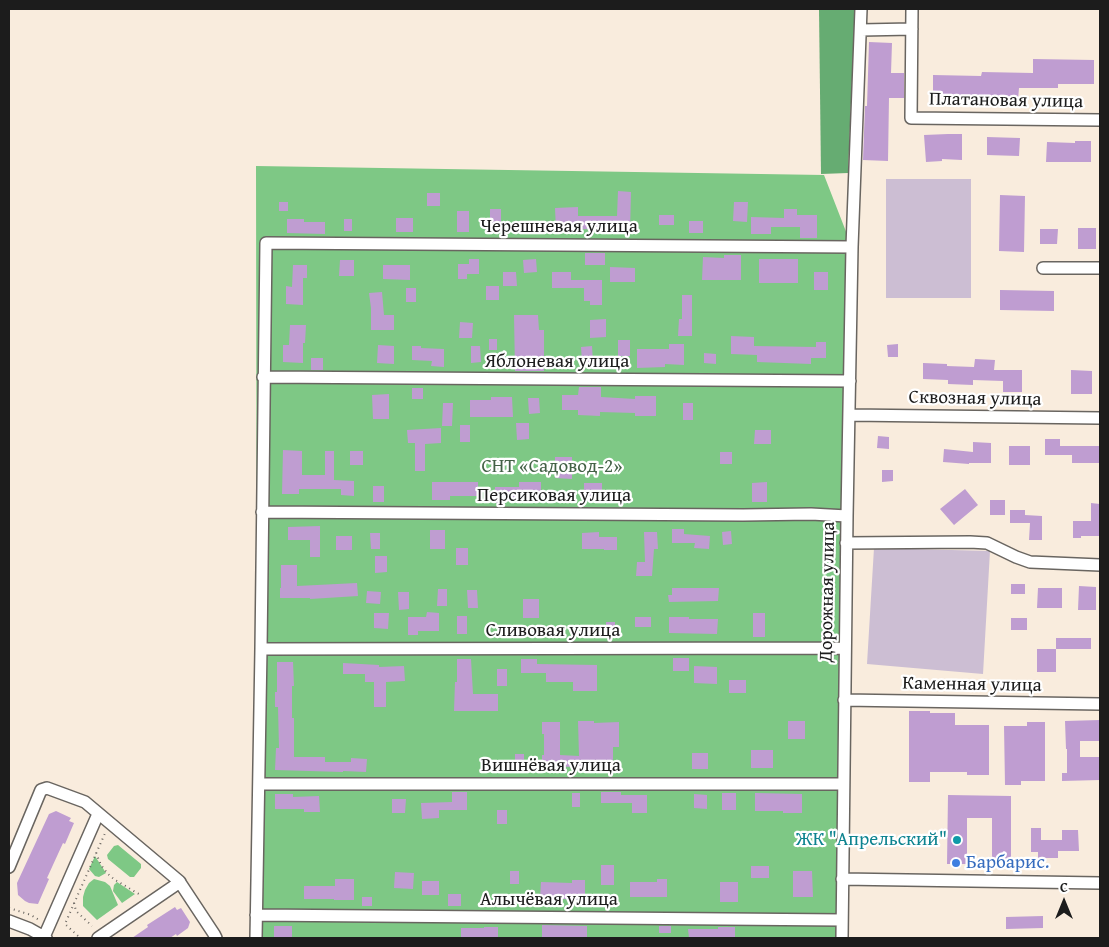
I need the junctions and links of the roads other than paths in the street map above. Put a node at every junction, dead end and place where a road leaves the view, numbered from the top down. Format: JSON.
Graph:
{"nodes":[{"id":1,"x":861,"y":9,"type":"edge"},
{"id":2,"x":912,"y":9,"type":"edge"},
{"id":3,"x":912,"y":29,"type":"junction"},
{"id":4,"x":861,"y":30,"type":"junction"},
{"id":5,"x":1100,"y":120,"type":"edge"},
{"id":6,"x":852,"y":247,"type":"junction"},
{"id":7,"x":1043,"y":268,"type":"dead end"},
{"id":8,"x":1100,"y":268,"type":"edge"},
{"id":9,"x":263,"y":377,"type":"junction"},
{"id":10,"x":850,"y":381,"type":"junction"},
{"id":11,"x":849,"y":416,"type":"junction"},
{"id":12,"x":1100,"y":418,"type":"edge"},
{"id":13,"x":262,"y":512,"type":"junction"},
{"id":14,"x":846,"y":516,"type":"junction"},
{"id":15,"x":846,"y":543,"type":"junction"},
{"id":16,"x":1100,"y":565,"type":"edge"},
{"id":17,"x":845,"y":648,"type":"junction"},
{"id":18,"x":261,"y":649,"type":"junction"},
{"id":19,"x":844,"y":700,"type":"junction"},
{"id":20,"x":1100,"y":704,"type":"edge"},
{"id":21,"x":259,"y":784,"type":"junction"},
{"id":22,"x":843,"y":784,"type":"junction"},
{"id":23,"x":98,"y":814,"type":"junction"},
{"id":24,"x":9,"y":867,"type":"edge"},
{"id":25,"x":842,"y":879,"type":"junction"},
{"id":26,"x":180,"y":882,"type":"junction"},
{"id":27,"x":1100,"y":883,"type":"edge"},
{"id":28,"x":256,"y":915,"type":"junction"},
{"id":29,"x":842,"y":920,"type":"junction"},
{"id":30,"x":10,"y":926,"type":"edge"},
{"id":31,"x":213,"y":937,"type":"edge"},
{"id":32,"x":45,"y":938,"type":"edge"},
{"id":33,"x":98,"y":938,"type":"edge"},
{"id":34,"x":256,"y":938,"type":"edge"},
{"id":35,"x":842,"y":938,"type":"edge"}],
"edges":[{"from":1,"to":4,"type":"street","name":"Дорожная улица"},
{"from":2,"to":3,"type":"street"},
{"from":3,"to":4,"type":"street"},
{"from":3,"to":5,"type":"street","name":"Платановая улица"},
{"from":4,"to":6,"type":"street","name":"Дорожная улица"},
{"from":6,"to":9,"type":"street","name":"Черешневая улица"},
{"from":6,"to":10,"type":"street","name":"Дорожная улица"},
{"from":7,"to":8,"type":"street"},
{"from":9,"to":10,"type":"street","name":"Яблоневая улица"},
{"from":9,"to":13,"type":"street"},
{"from":10,"to":11,"type":"street","name":"Дорожная улица"},
{"from":11,"to":12,"type":"street","name":"Сквозная улица"},
{"from":11,"to":14,"type":"street","name":"Дорожная улица"},
{"from":13,"to":14,"type":"street","name":"Персиковая улица"},
{"from":13,"to":18,"type":"street"},
{"from":14,"to":15,"type":"street","name":"Дорожная улица"},
{"from":15,"to":16,"type":"street"},
{"from":15,"to":17,"type":"street","name":"Дорожная улица"},
{"from":17,"to":18,"type":"street","name":"Сливовая улица"},
{"from":17,"to":19,"type":"street","name":"Дорожная улица"},
{"from":18,"to":21,"type":"street"},
{"from":19,"to":20,"type":"street","name":"Каменная улица"},
{"from":19,"to":22,"type":"street","name":"Дорожная улица"},
{"from":21,"to":22,"type":"street","name":"Вишнёвая улица"},
{"from":21,"to":28,"type":"street"},
{"from":22,"to":25,"type":"street","name":"Дорожная улица"},
{"from":23,"to":24,"type":"street"},
{"from":23,"to":26,"type":"street"},
{"from":23,"to":32,"type":"street"},
{"from":25,"to":27,"type":"street"},
{"from":25,"to":29,"type":"street","name":"Дорожная улица"},
{"from":26,"to":31,"type":"street"},
{"from":26,"to":33,"type":"street"},
{"from":28,"to":29,"type":"street","name":"Алычёвая улица"},
{"from":28,"to":34,"type":"street"},
{"from":29,"to":35,"type":"street","name":"Дорожная улица"},
{"from":30,"to":32,"type":"street"}]}
